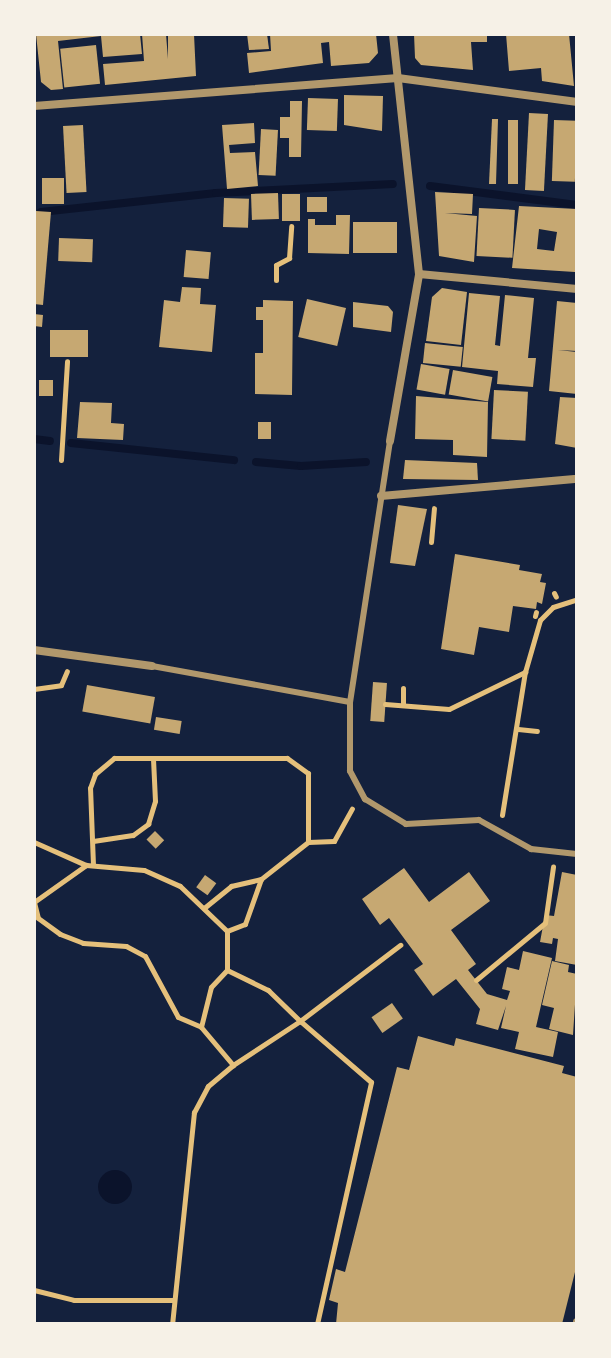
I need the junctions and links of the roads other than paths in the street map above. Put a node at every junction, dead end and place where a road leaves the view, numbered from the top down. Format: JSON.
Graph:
{"nodes":[{"id":1,"x":393,"y":34,"type":"edge"},
{"id":2,"x":398,"y":78,"type":"junction"},
{"id":3,"x":577,"y":102,"type":"edge"},
{"id":4,"x":34,"y":106,"type":"edge"},
{"id":5,"x":419,"y":274,"type":"junction"},
{"id":6,"x":577,"y":289,"type":"edge"},
{"id":7,"x":390,"y":441,"type":"joint"},
{"id":8,"x":577,"y":479,"type":"edge"},
{"id":9,"x":381,"y":496,"type":"junction"},
{"id":10,"x":34,"y":650,"type":"edge"},
{"id":11,"x":152,"y":666,"type":"joint"},
{"id":12,"x":350,"y":702,"type":"junction"},
{"id":13,"x":577,"y":854,"type":"edge"}],
"edges":[{"from":1,"to":2,"type":"street"},
{"from":2,"to":3,"type":"street"},
{"from":2,"to":4,"type":"street"},
{"from":2,"to":5,"type":"street"},
{"from":5,"to":6,"type":"street"},
{"from":5,"to":7,"type":"street"},
{"from":7,"to":9,"type":"lane"},
{"from":8,"to":9,"type":"street"},
{"from":9,"to":12,"type":"lane"},
{"from":10,"to":11,"type":"street"},
{"from":11,"to":12,"type":"lane"},
{"from":12,"to":13,"type":"lane"}]}
